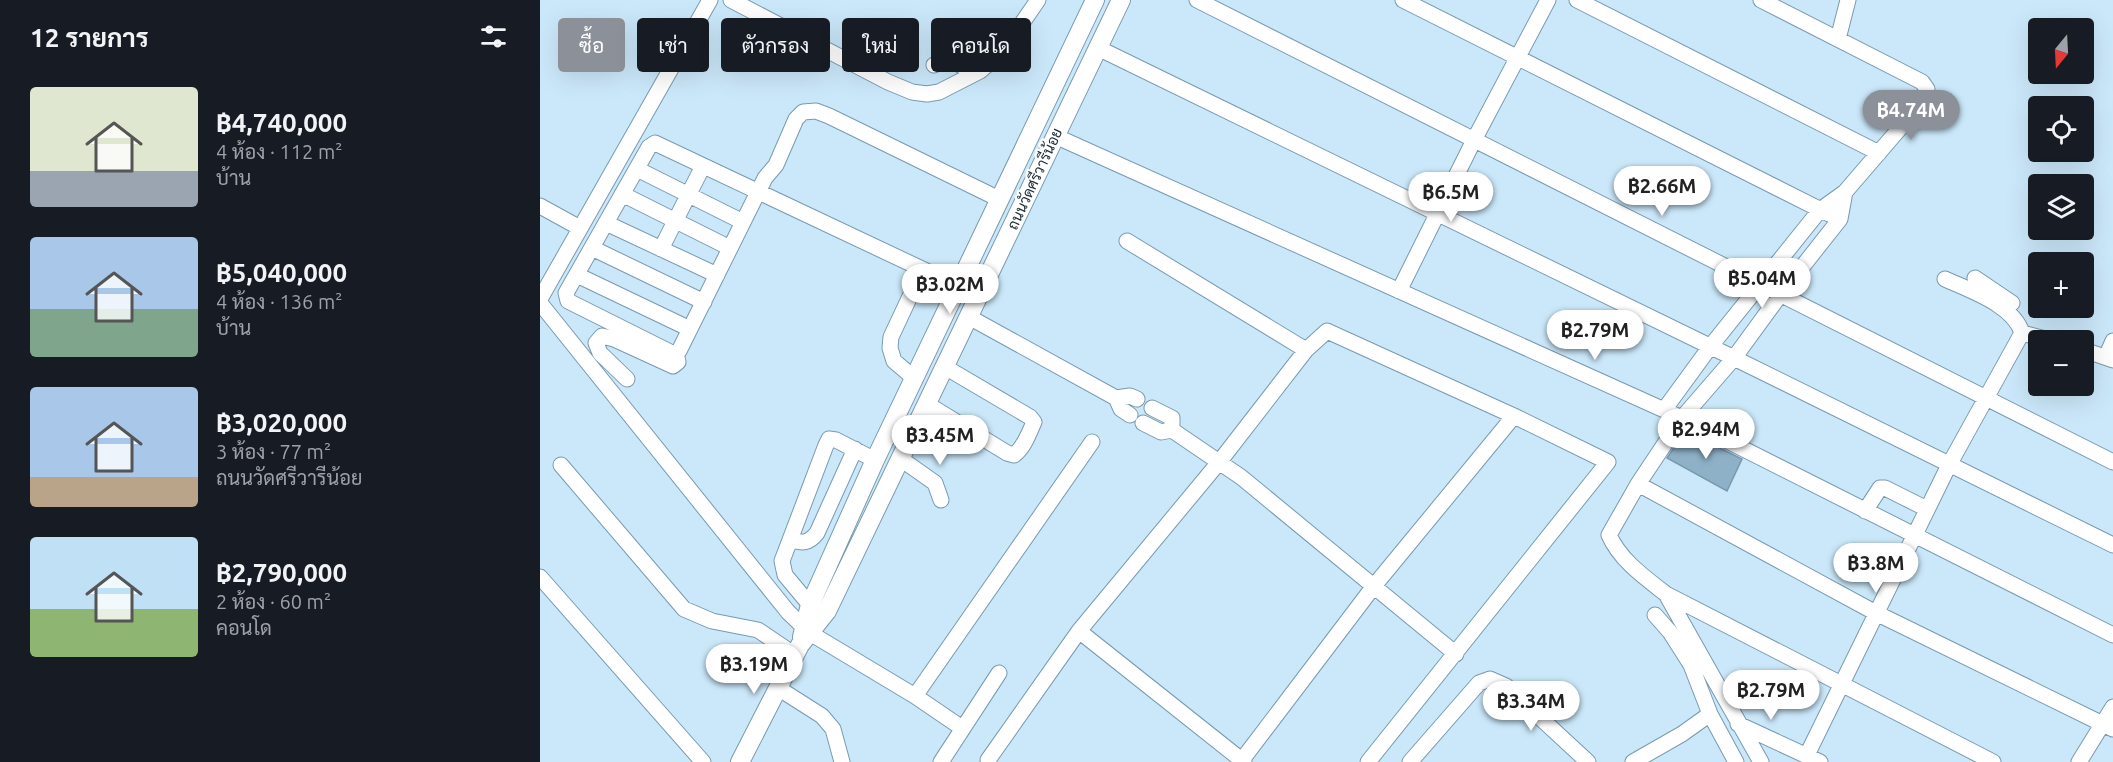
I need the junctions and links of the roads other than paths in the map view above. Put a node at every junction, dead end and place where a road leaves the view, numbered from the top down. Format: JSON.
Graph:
{"nodes":[{"id":1,"x":710,"y":0,"type":"edge"},
{"id":2,"x":731,"y":0,"type":"edge"},
{"id":3,"x":1038,"y":0,"type":"edge"},
{"id":4,"x":1095,"y":0,"type":"edge"},
{"id":5,"x":1121,"y":0,"type":"edge"},
{"id":6,"x":1197,"y":0,"type":"edge"},
{"id":7,"x":1403,"y":0,"type":"edge"},
{"id":8,"x":1548,"y":0,"type":"edge"},
{"id":9,"x":1577,"y":0,"type":"edge"},
{"id":10,"x":1761,"y":0,"type":"edge"},
{"id":11,"x":1848,"y":0,"type":"edge"},
{"id":12,"x":1838,"y":39,"type":"junction"},
{"id":13,"x":1098,"y":48,"type":"junction"},
{"id":14,"x":842,"y":56,"type":"edge"},
{"id":15,"x":1518,"y":57,"type":"junction"},
{"id":16,"x":873,"y":72,"type":"edge"},
{"id":17,"x":975,"y":73,"type":"joint"},
{"id":18,"x":1055,"y":136,"type":"junction"},
{"id":19,"x":1474,"y":141,"type":"junction"},
{"id":20,"x":1879,"y":153,"type":"junction"},
{"id":21,"x":703,"y":166,"type":"junction"},
{"id":22,"x":637,"y":169,"type":"junction"},
{"id":23,"x":758,"y":192,"type":"junction"},
{"id":24,"x":1845,"y":192,"type":"junction"},
{"id":25,"x":622,"y":194,"type":"junction"},
{"id":26,"x":688,"y":195,"type":"junction"},
{"id":27,"x":999,"y":199,"type":"junction"},
{"id":28,"x":540,"y":206,"type":"edge"},
{"id":29,"x":1820,"y":210,"type":"junction"},
{"id":30,"x":1437,"y":214,"type":"junction"},
{"id":31,"x":1840,"y":219,"type":"junction"},
{"id":32,"x":676,"y":221,"type":"junction"},
{"id":33,"x":743,"y":222,"type":"junction"},
{"id":34,"x":606,"y":223,"type":"junction"},
{"id":35,"x":580,"y":228,"type":"junction"},
{"id":36,"x":1127,"y":241,"type":"dead end"},
{"id":37,"x":592,"y":248,"type":"junction"},
{"id":38,"x":730,"y":248,"type":"junction"},
{"id":39,"x":661,"y":249,"type":"junction"},
{"id":40,"x":577,"y":274,"type":"junction"},
{"id":41,"x":932,"y":274,"type":"junction"},
{"id":42,"x":717,"y":276,"type":"junction"},
{"id":43,"x":1975,"y":278,"type":"dead end"},
{"id":44,"x":1945,"y":279,"type":"dead end"},
{"id":45,"x":1760,"y":284,"type":"junction"},
{"id":46,"x":958,"y":286,"type":"junction"},
{"id":47,"x":1399,"y":291,"type":"junction"},
{"id":48,"x":1780,"y":294,"type":"junction"},
{"id":49,"x":540,"y":301,"type":"edge"},
{"id":50,"x":704,"y":302,"type":"junction"},
{"id":51,"x":969,"y":316,"type":"junction"},
{"id":52,"x":2021,"y":328,"type":"junction"},
{"id":53,"x":690,"y":329,"type":"junction"},
{"id":54,"x":2028,"y":331,"type":"edge"},
{"id":55,"x":2113,"y":341,"type":"edge"},
{"id":56,"x":1710,"y":347,"type":"junction"},
{"id":57,"x":1306,"y":350,"type":"junction"},
{"id":58,"x":676,"y":353,"type":"junction"},
{"id":59,"x":2094,"y":353,"type":"edge"},
{"id":60,"x":1734,"y":358,"type":"junction"},
{"id":61,"x":2110,"y":359,"type":"edge"},
{"id":62,"x":945,"y":367,"type":"junction"},
{"id":63,"x":914,"y":378,"type":"junction"},
{"id":64,"x":627,"y":379,"type":"dead end"},
{"id":65,"x":1116,"y":398,"type":"junction"},
{"id":66,"x":1985,"y":398,"type":"junction"},
{"id":67,"x":1137,"y":399,"type":"dead end"},
{"id":68,"x":927,"y":404,"type":"junction"},
{"id":69,"x":1152,"y":408,"type":"dead end"},
{"id":70,"x":1664,"y":410,"type":"junction"},
{"id":71,"x":1130,"y":415,"type":"dead end"},
{"id":72,"x":1514,"y":416,"type":"junction"},
{"id":73,"x":1682,"y":418,"type":"junction"},
{"id":74,"x":1143,"y":423,"type":"dead end"},
{"id":75,"x":1172,"y":430,"type":"junction"},
{"id":76,"x":1092,"y":442,"type":"dead end"},
{"id":77,"x":855,"y":449,"type":"junction"},
{"id":78,"x":875,"y":460,"type":"junction"},
{"id":79,"x":1220,"y":462,"type":"junction"},
{"id":80,"x":2113,"y":462,"type":"edge"},
{"id":81,"x":899,"y":464,"type":"junction"},
{"id":82,"x":561,"y":465,"type":"dead end"},
{"id":83,"x":1949,"y":465,"type":"junction"},
{"id":84,"x":1638,"y":484,"type":"junction"},
{"id":85,"x":941,"y":500,"type":"dead end"},
{"id":86,"x":1927,"y":509,"type":"junction"},
{"id":87,"x":1865,"y":511,"type":"junction"},
{"id":88,"x":1914,"y":536,"type":"junction"},
{"id":89,"x":790,"y":540,"type":"junction"},
{"id":90,"x":2113,"y":545,"type":"edge"},
{"id":91,"x":540,"y":577,"type":"edge"},
{"id":92,"x":1374,"y":586,"type":"junction"},
{"id":93,"x":1666,"y":594,"type":"junction"},
{"id":94,"x":810,"y":605,"type":"junction"},
{"id":95,"x":1876,"y":613,"type":"junction"},
{"id":96,"x":1655,"y":615,"type":"dead end"},
{"id":97,"x":1078,"y":631,"type":"junction"},
{"id":98,"x":2113,"y":635,"type":"edge"},
{"id":99,"x":803,"y":640,"type":"junction"},
{"id":100,"x":1456,"y":654,"type":"junction"},
{"id":101,"x":999,"y":673,"type":"dead end"},
{"id":102,"x":1840,"y":685,"type":"junction"},
{"id":103,"x":778,"y":688,"type":"junction"},
{"id":104,"x":915,"y":696,"type":"junction"},
{"id":105,"x":2113,"y":707,"type":"edge"},
{"id":106,"x":1710,"y":714,"type":"junction"},
{"id":107,"x":1738,"y":724,"type":"junction"},
{"id":108,"x":2108,"y":726,"type":"edge"},
{"id":109,"x":962,"y":729,"type":"junction"},
{"id":110,"x":1651,"y":757,"type":"edge"},
{"id":111,"x":1814,"y":759,"type":"edge"},
{"id":112,"x":987,"y":760,"type":"dead end"},
{"id":113,"x":1243,"y":761,"type":"edge"},
{"id":114,"x":703,"y":762,"type":"edge"},
{"id":115,"x":740,"y":762,"type":"edge"},
{"id":116,"x":842,"y":762,"type":"edge"},
{"id":117,"x":941,"y":762,"type":"edge"},
{"id":118,"x":1368,"y":762,"type":"edge"},
{"id":119,"x":1410,"y":762,"type":"edge"},
{"id":120,"x":1588,"y":762,"type":"edge"},
{"id":121,"x":1633,"y":762,"type":"edge"},
{"id":122,"x":1736,"y":762,"type":"edge"},
{"id":123,"x":1761,"y":762,"type":"edge"},
{"id":124,"x":1993,"y":762,"type":"edge"},
{"id":125,"x":2079,"y":762,"type":"edge"}],
"edges":[{"from":1,"to":35,"type":"street"},
{"from":2,"to":14,"type":"street"},
{"from":3,"to":17,"type":"street"},
{"from":4,"to":27,"type":"main road","name":"ถนนวัดศรีวารีน้อย"},
{"from":5,"to":13,"type":"main road","name":"ถนนวัดศรีวารีน้อย"},
{"from":6,"to":19,"type":"street"},
{"from":7,"to":15,"type":"street"},
{"from":8,"to":15,"type":"street"},
{"from":9,"to":20,"type":"street"},
{"from":10,"to":12,"type":"street"},
{"from":11,"to":12,"type":"street"},
{"from":12,"to":20,"type":"street"},
{"from":13,"to":18,"type":"main road","name":"ถนนวัดศรีวารีน้อย"},
{"from":13,"to":30,"type":"street"},
{"from":15,"to":19,"type":"street"},
{"from":15,"to":29,"type":"street"},
{"from":16,"to":17,"type":"street"},
{"from":18,"to":47,"type":"street"},
{"from":18,"to":51,"type":"main road","name":"ถนนวัดศรีวารีน้อย"},
{"from":19,"to":30,"type":"street"},
{"from":19,"to":45,"type":"street"},
{"from":20,"to":24,"type":"street"},
{"from":21,"to":22,"type":"street"},
{"from":21,"to":23,"type":"street"},
{"from":21,"to":26,"type":"street"},
{"from":22,"to":25,"type":"street"},
{"from":22,"to":26,"type":"street"},
{"from":23,"to":27,"type":"street"},
{"from":23,"to":33,"type":"street"},
{"from":23,"to":41,"type":"street"},
{"from":24,"to":29,"type":"street"},
{"from":24,"to":31,"type":"street"},
{"from":25,"to":32,"type":"street"},
{"from":25,"to":34,"type":"street"},
{"from":26,"to":32,"type":"street"},
{"from":26,"to":33,"type":"street"},
{"from":27,"to":46,"type":"main road","name":"ถนนวัดศรีวารีน้อย"},
{"from":28,"to":35,"type":"street"},
{"from":29,"to":31,"type":"street"},
{"from":29,"to":45,"type":"street"},
{"from":30,"to":47,"type":"street"},
{"from":30,"to":56,"type":"street"},
{"from":31,"to":48,"type":"street"},
{"from":32,"to":38,"type":"street"},
{"from":32,"to":39,"type":"street"},
{"from":33,"to":38,"type":"street"},
{"from":34,"to":37,"type":"street"},
{"from":34,"to":39,"type":"street"},
{"from":35,"to":49,"type":"street"},
{"from":36,"to":57,"type":"street"},
{"from":37,"to":40,"type":"street"},
{"from":37,"to":50,"type":"street"},
{"from":38,"to":42,"type":"street"},
{"from":39,"to":42,"type":"street"},
{"from":40,"to":53,"type":"street"},
{"from":40,"to":58,"type":"street"},
{"from":41,"to":46,"type":"street"},
{"from":41,"to":63,"type":"street"},
{"from":42,"to":50,"type":"street"},
{"from":43,"to":52,"type":"street"},
{"from":44,"to":52,"type":"street"},
{"from":45,"to":48,"type":"street"},
{"from":45,"to":56,"type":"street"},
{"from":46,"to":63,"type":"main road","name":"ถนนวัดศรีวารีน้อย"},
{"from":47,"to":70,"type":"street"},
{"from":48,"to":60,"type":"street"},
{"from":48,"to":66,"type":"street"},
{"from":49,"to":99,"type":"street"},
{"from":50,"to":53,"type":"street"},
{"from":51,"to":62,"type":"main road","name":"ถนนวัดศรีวารีน้อย"},
{"from":51,"to":65,"type":"street"},
{"from":52,"to":54,"type":"street"},
{"from":52,"to":66,"type":"street"},
{"from":53,"to":58,"type":"street"},
{"from":55,"to":61,"type":"street"},
{"from":56,"to":60,"type":"street"},
{"from":56,"to":70,"type":"street"},
{"from":57,"to":72,"type":"street"},
{"from":57,"to":79,"type":"street"},
{"from":58,"to":64,"type":"street"},
{"from":59,"to":61,"type":"street"},
{"from":60,"to":73,"type":"street"},
{"from":60,"to":83,"type":"street"},
{"from":62,"to":68,"type":"main road","name":"ถนนวัดศรีวารีน้อย"},
{"from":62,"to":68,"type":"street"},
{"from":63,"to":78,"type":"main road","name":"ถนนวัดศรีวารีน้อย"},
{"from":65,"to":67,"type":"street"},
{"from":65,"to":71,"type":"street"},
{"from":66,"to":80,"type":"street"},
{"from":66,"to":83,"type":"street"},
{"from":68,"to":81,"type":"main road","name":"ถนนวัดศรีวารีน้อย"},
{"from":69,"to":75,"type":"street"},
{"from":70,"to":73,"type":"street"},
{"from":72,"to":92,"type":"street"},
{"from":72,"to":100,"type":"street"},
{"from":73,"to":84,"type":"street"},
{"from":73,"to":87,"type":"street"},
{"from":74,"to":75,"type":"street"},
{"from":75,"to":79,"type":"street"},
{"from":76,"to":104,"type":"street"},
{"from":77,"to":78,"type":"street"},
{"from":77,"to":89,"type":"street"},
{"from":77,"to":89,"type":"street"},
{"from":78,"to":81,"type":"main road"},
{"from":78,"to":94,"type":"main road","name":"ถนนวัดศรีวารีน้อย"},
{"from":79,"to":92,"type":"street"},
{"from":79,"to":97,"type":"street"},
{"from":81,"to":85,"type":"street"},
{"from":81,"to":99,"type":"main road","name":"ถนนวัดศรีวารีน้อย"},
{"from":82,"to":99,"type":"street"},
{"from":83,"to":86,"type":"street"},
{"from":83,"to":90,"type":"street"},
{"from":84,"to":93,"type":"street"},
{"from":84,"to":95,"type":"street"},
{"from":86,"to":87,"type":"street"},
{"from":86,"to":88,"type":"street"},
{"from":87,"to":88,"type":"street"},
{"from":88,"to":95,"type":"street"},
{"from":88,"to":98,"type":"street"},
{"from":89,"to":94,"type":"street"},
{"from":91,"to":114,"type":"street"},
{"from":92,"to":100,"type":"street"},
{"from":92,"to":113,"type":"street"},
{"from":93,"to":102,"type":"street"},
{"from":93,"to":107,"type":"street"},
{"from":94,"to":99,"type":"main road","name":"ถนนวัดศรีวารีน้อย"},
{"from":95,"to":102,"type":"street"},
{"from":95,"to":108,"type":"street"},
{"from":96,"to":106,"type":"street"},
{"from":97,"to":112,"type":"street"},
{"from":97,"to":113,"type":"street"},
{"from":99,"to":103,"type":"main road","name":"ถนนวัดศรีวารีน้อย"},
{"from":99,"to":104,"type":"street"},
{"from":100,"to":118,"type":"street"},
{"from":101,"to":109,"type":"street"},
{"from":102,"to":111,"type":"street"},
{"from":102,"to":124,"type":"street"},
{"from":103,"to":115,"type":"main road","name":"ถนนวัดศรีวารีน้อย"},
{"from":103,"to":116,"type":"street"},
{"from":104,"to":109,"type":"street"},
{"from":105,"to":108,"type":"street"},
{"from":106,"to":110,"type":"street"},
{"from":106,"to":122,"type":"street"},
{"from":107,"to":111,"type":"street"},
{"from":107,"to":123,"type":"street"},
{"from":108,"to":125,"type":"street"},
{"from":109,"to":117,"type":"street"},
{"from":110,"to":121,"type":"street"},
{"from":119,"to":120,"type":"street"}]}
